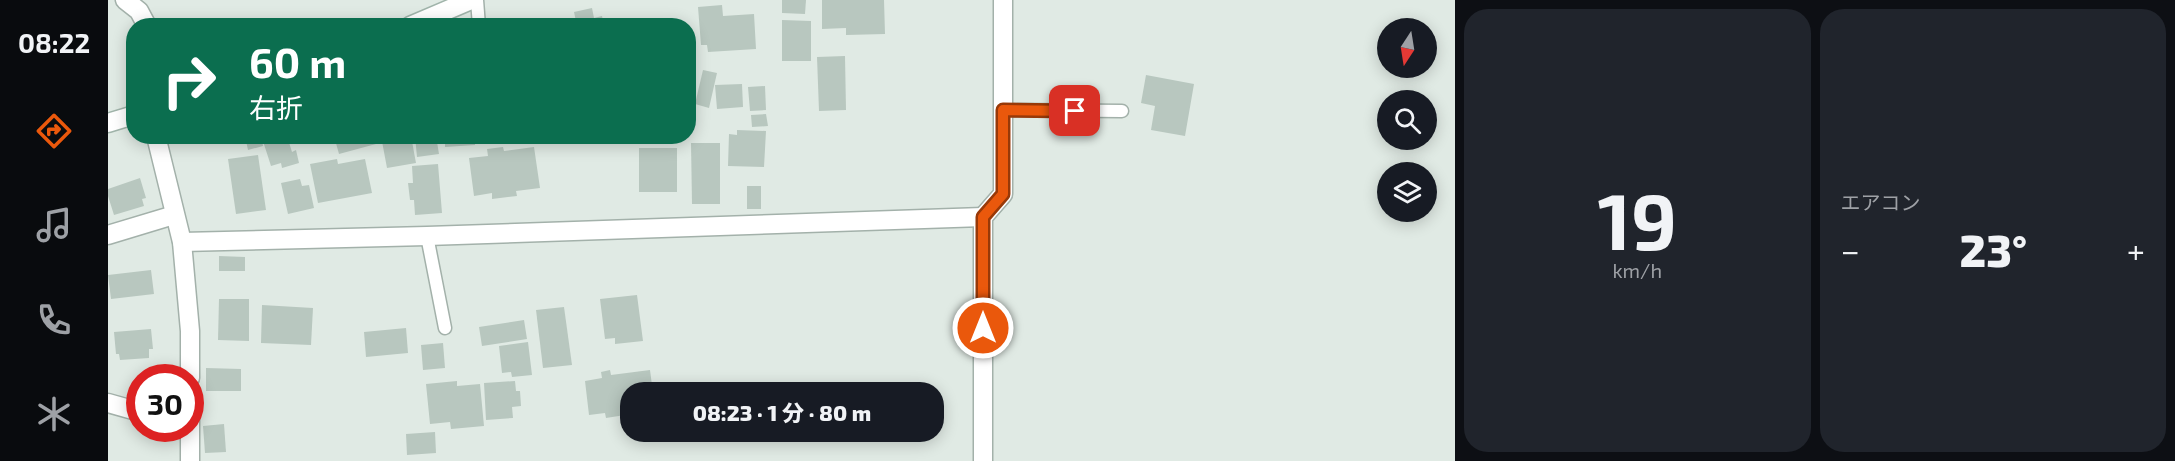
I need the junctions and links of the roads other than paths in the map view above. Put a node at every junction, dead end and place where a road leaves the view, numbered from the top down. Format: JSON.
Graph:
{"nodes":[{"id":1,"x":125,"y":0,"type":"edge"},
{"id":2,"x":471,"y":0,"type":"edge"},
{"id":3,"x":477,"y":0,"type":"edge"},
{"id":4,"x":1004,"y":0,"type":"edge"},
{"id":5,"x":143,"y":18,"type":"edge"},
{"id":6,"x":429,"y":18,"type":"edge"},
{"id":7,"x":478,"y":18,"type":"edge"},
{"id":8,"x":1003,"y":110,"type":"junction"},
{"id":9,"x":1122,"y":111,"type":"dead end"},
{"id":10,"x":126,"y":117,"type":"edge"},
{"id":11,"x":108,"y":123,"type":"edge"},
{"id":12,"x":158,"y":144,"type":"edge"},
{"id":13,"x":174,"y":215,"type":"junction"},
{"id":14,"x":983,"y":217,"type":"junction"},
{"id":15,"x":108,"y":235,"type":"edge"},
{"id":16,"x":427,"y":236,"type":"junction"},
{"id":17,"x":182,"y":242,"type":"junction"},
{"id":18,"x":445,"y":328,"type":"dead end"},
{"id":19,"x":190,"y":364,"type":"edge"},
{"id":20,"x":108,"y":403,"type":"edge"},
{"id":21,"x":126,"y":408,"type":"edge"},
{"id":22,"x":191,"y":442,"type":"edge"},
{"id":23,"x":190,"y":461,"type":"edge"},
{"id":24,"x":983,"y":461,"type":"edge"}],
"edges":[{"from":1,"to":5,"type":"street"},
{"from":2,"to":6,"type":"street"},
{"from":3,"to":7,"type":"lane"},
{"from":4,"to":8,"type":"street"},
{"from":8,"to":9,"type":"lane"},
{"from":8,"to":14,"type":"street"},
{"from":10,"to":11,"type":"street"},
{"from":12,"to":13,"type":"street"},
{"from":13,"to":15,"type":"street"},
{"from":13,"to":17,"type":"street"},
{"from":14,"to":16,"type":"street"},
{"from":14,"to":24,"type":"street"},
{"from":16,"to":17,"type":"street"},
{"from":16,"to":18,"type":"lane"},
{"from":17,"to":19,"type":"street"},
{"from":20,"to":21,"type":"street"},
{"from":22,"to":23,"type":"street"}]}
